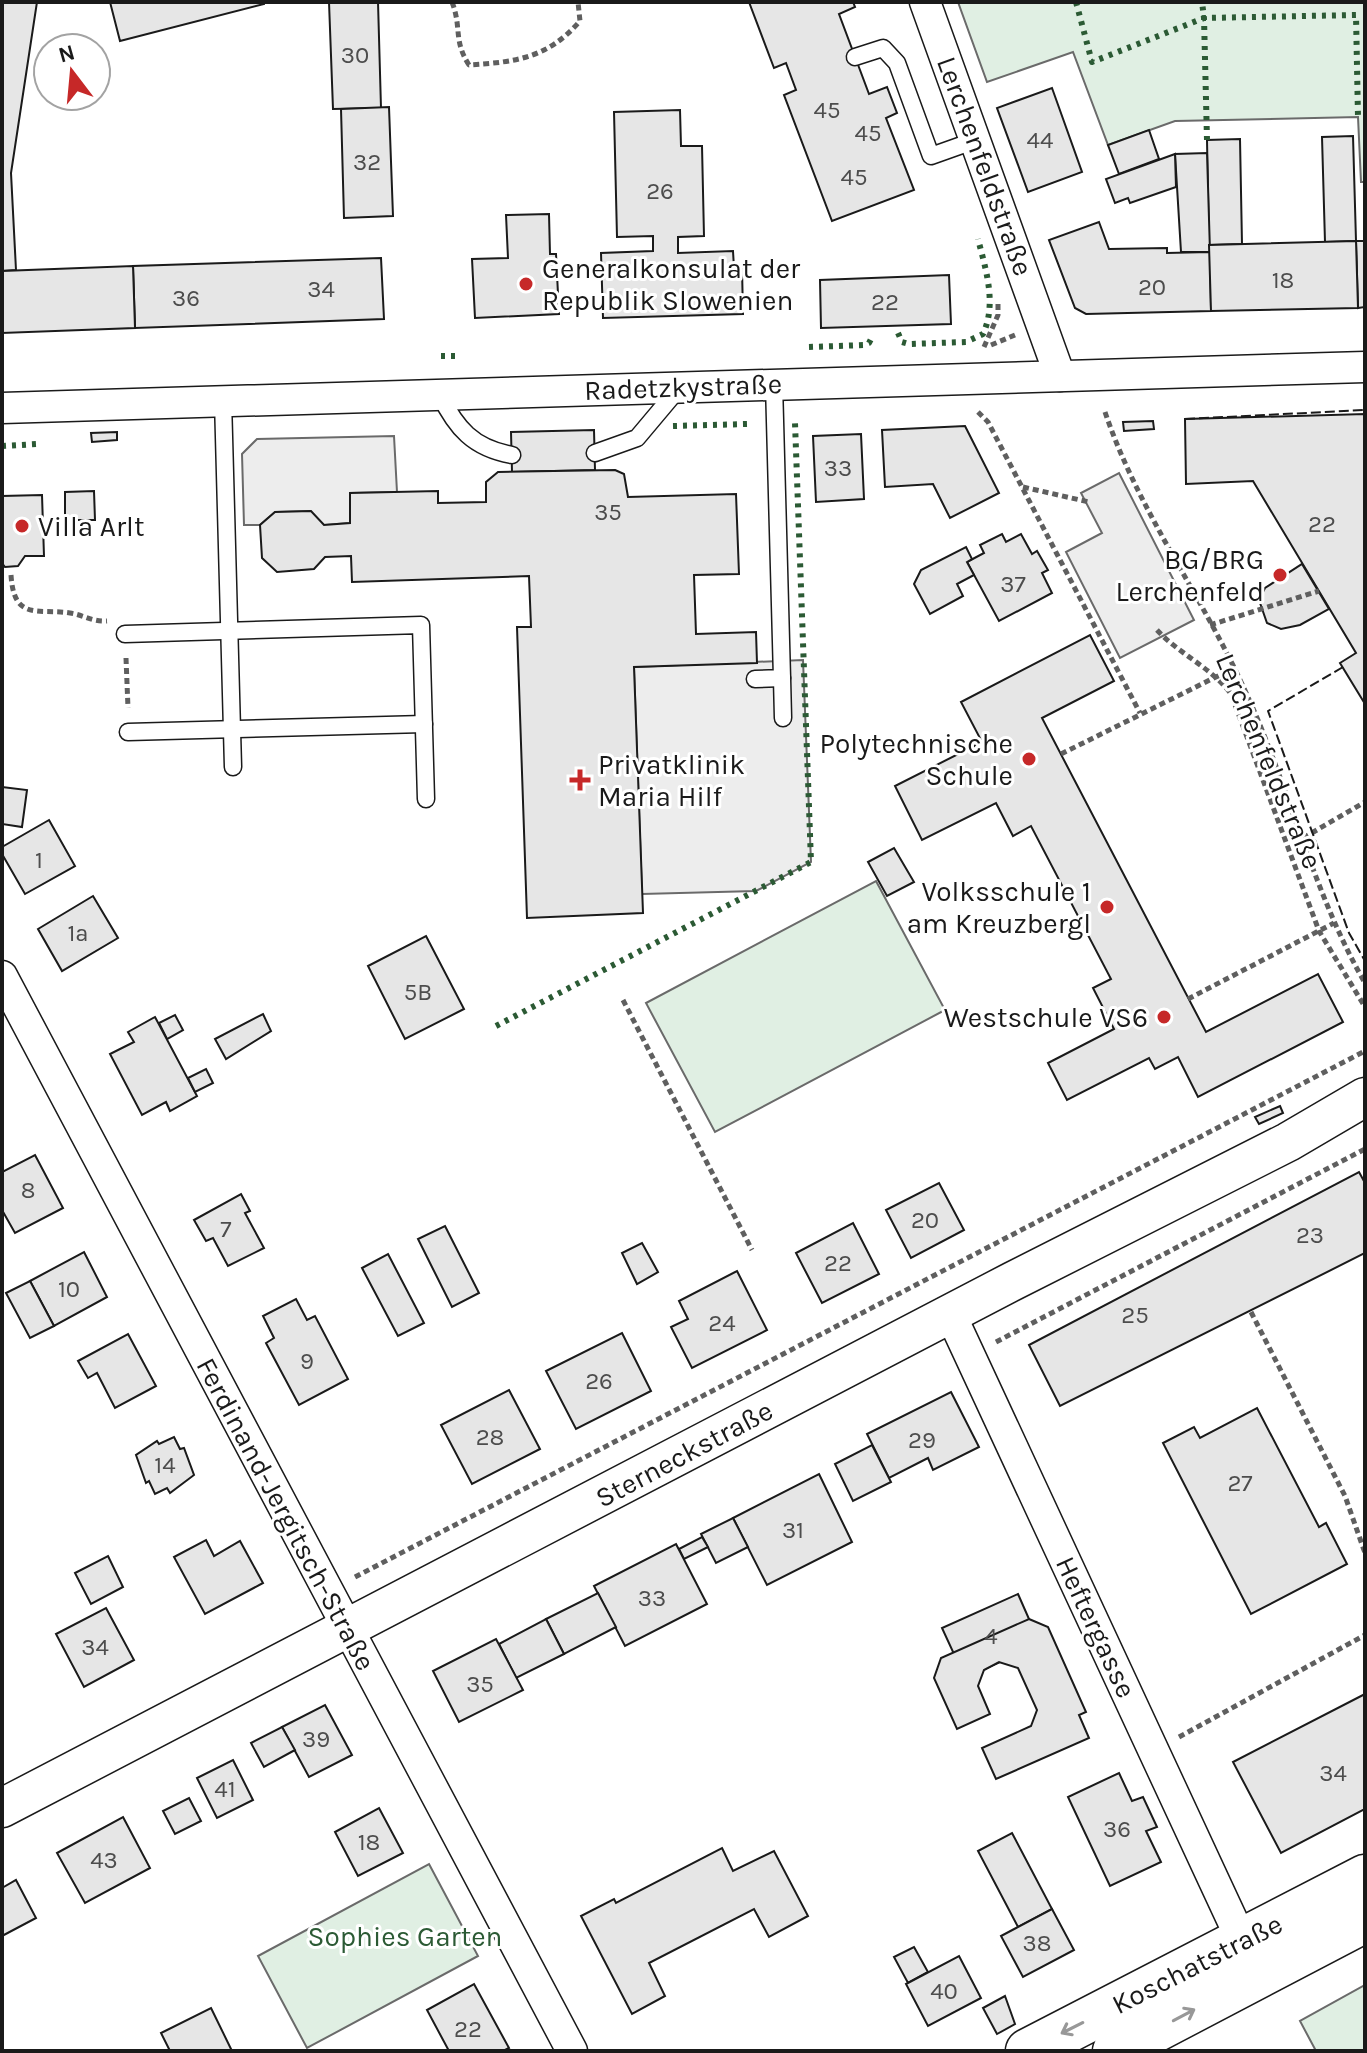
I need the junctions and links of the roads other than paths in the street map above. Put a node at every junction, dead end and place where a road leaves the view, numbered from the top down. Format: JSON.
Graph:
{"nodes":[{"id":1,"x":925,"y":2,"type":"edge"},
{"id":2,"x":855,"y":57,"type":"dead end"},
{"id":3,"x":976,"y":140,"type":"junction"},
{"id":4,"x":1365,"y":367,"type":"edge"},
{"id":5,"x":1060,"y":376,"type":"junction"},
{"id":6,"x":774,"y":384,"type":"junction"},
{"id":7,"x":679,"y":387,"type":"junction"},
{"id":8,"x":440,"y":395,"type":"junction"},
{"id":9,"x":223,"y":400,"type":"junction"},
{"id":10,"x":2,"y":408,"type":"edge"},
{"id":11,"x":595,"y":453,"type":"dead end"},
{"id":12,"x":512,"y":455,"type":"dead end"},
{"id":13,"x":230,"y":631,"type":"junction"},
{"id":14,"x":125,"y":634,"type":"road end"},
{"id":15,"x":782,"y":678,"type":"junction"},
{"id":16,"x":755,"y":679,"type":"dead end"},
{"id":17,"x":783,"y":718,"type":"dead end"},
{"id":18,"x":424,"y":724,"type":"junction"},
{"id":19,"x":232,"y":730,"type":"junction"},
{"id":20,"x":128,"y":732,"type":"road end"},
{"id":21,"x":233,"y":767,"type":"dead end"},
{"id":22,"x":426,"y":799,"type":"dead end"},
{"id":23,"x":2,"y":976,"type":"edge"},
{"id":24,"x":1365,"y":1097,"type":"edge"},
{"id":25,"x":950,"y":1313,"type":"junction"},
{"id":26,"x":348,"y":1631,"type":"junction"},
{"id":27,"x":2,"y":1808,"type":"edge"},
{"id":28,"x":1365,"y":1877,"type":"edge"},
{"id":29,"x":1365,"y":1920,"type":"edge"},
{"id":30,"x":1242,"y":1941,"type":"junction"},
{"id":31,"x":572,"y":2051,"type":"edge"},
{"id":32,"x":1028,"y":2051,"type":"edge"},
{"id":33,"x":1115,"y":2051,"type":"edge"}],
"edges":[{"from":1,"to":3,"type":"street","name":"Lerchenfeldstraße"},
{"from":2,"to":3,"type":"lane"},
{"from":3,"to":5,"type":"street","name":"Lerchenfeldstraße"},
{"from":4,"to":5,"type":"street","name":"Radetzkystraße"},
{"from":5,"to":6,"type":"street","name":"Radetzkystraße"},
{"from":6,"to":7,"type":"street","name":"Radetzkystraße"},
{"from":6,"to":15,"type":"lane"},
{"from":7,"to":8,"type":"street","name":"Radetzkystraße"},
{"from":7,"to":11,"type":"lane"},
{"from":8,"to":9,"type":"street","name":"Radetzkystraße"},
{"from":8,"to":12,"type":"lane"},
{"from":9,"to":10,"type":"street","name":"Radetzkystraße"},
{"from":9,"to":13,"type":"lane"},
{"from":13,"to":14,"type":"lane"},
{"from":13,"to":18,"type":"lane"},
{"from":13,"to":19,"type":"lane"},
{"from":15,"to":16,"type":"lane"},
{"from":15,"to":17,"type":"lane"},
{"from":18,"to":19,"type":"lane"},
{"from":18,"to":22,"type":"lane"},
{"from":19,"to":20,"type":"lane"},
{"from":19,"to":21,"type":"lane"},
{"from":23,"to":26,"type":"street","name":"Ferdinand-Jergitsch-Straße"},
{"from":24,"to":25,"type":"street","name":"Sterneckstraße"},
{"from":25,"to":26,"type":"street","name":"Sterneckstraße"},
{"from":25,"to":30,"type":"street","name":"Heftergasse"},
{"from":26,"to":27,"type":"street","name":"Sterneckstraße"},
{"from":26,"to":31,"type":"street","name":"Ferdinand-Jergitsch-Straße"},
{"from":28,"to":30,"type":"main road","name":"Koschatstraße"},
{"from":33,"to":29,"type":"main road","name":"Koschatstraße","one_way":true},
{"from":30,"to":32,"type":"main road","name":"Koschatstraße","one_way":true}]}
